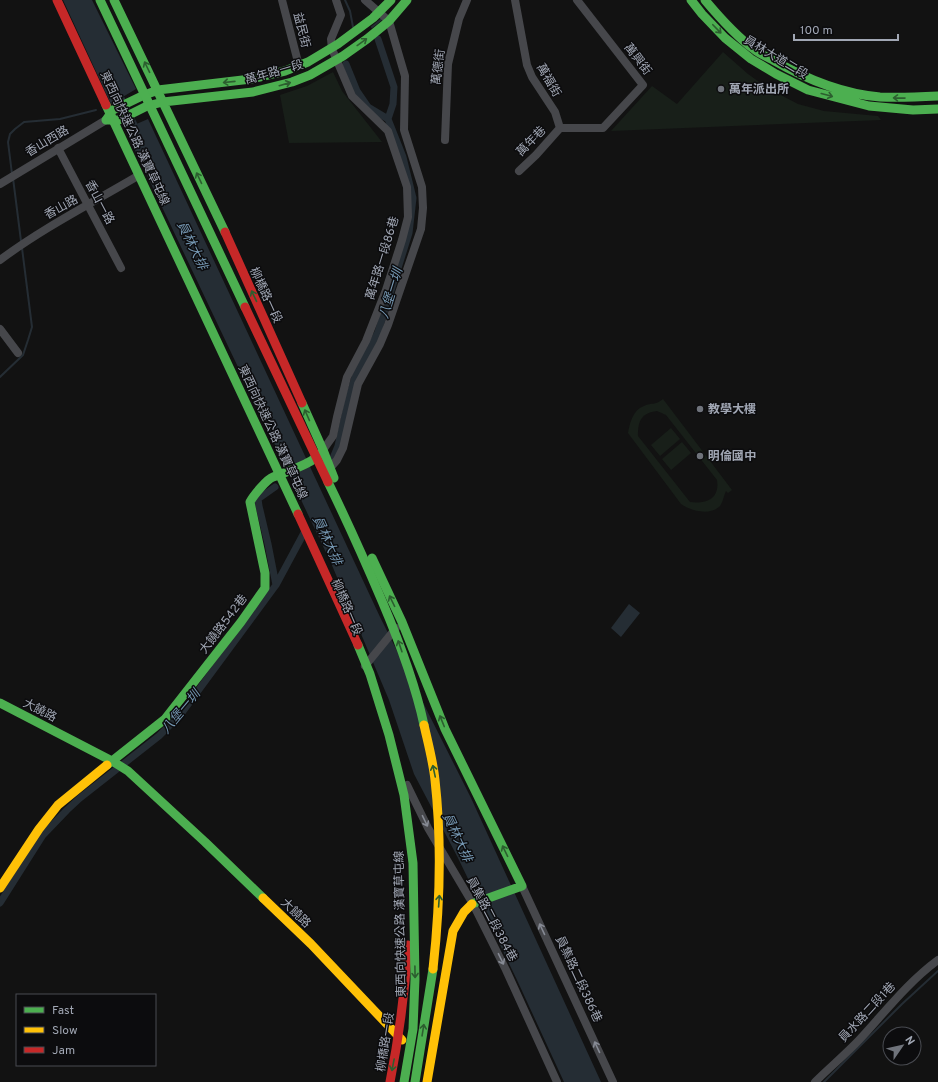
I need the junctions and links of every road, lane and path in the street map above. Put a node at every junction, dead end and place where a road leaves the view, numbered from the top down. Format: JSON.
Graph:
{"nodes":[{"id":1,"x":51,"y":0,"type":"edge"},
{"id":2,"x":57,"y":0,"type":"edge"},
{"id":3,"x":100,"y":0,"type":"edge"},
{"id":4,"x":114,"y":0,"type":"edge"},
{"id":5,"x":282,"y":0,"type":"edge"},
{"id":6,"x":336,"y":0,"type":"edge"},
{"id":7,"x":365,"y":0,"type":"edge"},
{"id":8,"x":391,"y":0,"type":"edge"},
{"id":9,"x":407,"y":0,"type":"edge"},
{"id":10,"x":467,"y":0,"type":"edge"},
{"id":11,"x":515,"y":0,"type":"edge"},
{"id":12,"x":577,"y":0,"type":"edge"},
{"id":13,"x":691,"y":0,"type":"edge"},
{"id":14,"x":705,"y":0,"type":"edge"},
{"id":15,"x":376,"y":15,"type":"junction"},
{"id":16,"x":389,"y":21,"type":"junction"},
{"id":17,"x":335,"y":46,"type":"junction"},
{"id":18,"x":340,"y":57,"type":"junction"},
{"id":19,"x":299,"y":66,"type":"junction"},
{"id":20,"x":158,"y":90,"type":"junction"},
{"id":21,"x":938,"y":96,"type":"edge"},
{"id":22,"x":163,"y":102,"type":"junction"},
{"id":23,"x":938,"y":109,"type":"edge"},
{"id":24,"x":106,"y":120,"type":"junction"},
{"id":25,"x":560,"y":128,"type":"junction"},
{"id":26,"x":446,"y":140,"type":"dead end"},
{"id":27,"x":58,"y":148,"type":"junction"},
{"id":28,"x":519,"y":171,"type":"dead end"},
{"id":29,"x":136,"y":177,"type":"junction"},
{"id":30,"x":2,"y":182,"type":"edge"},
{"id":31,"x":88,"y":205,"type":"junction"},
{"id":32,"x":0,"y":260,"type":"edge"},
{"id":33,"x":121,"y":268,"type":"dead end"},
{"id":34,"x":0,"y":329,"type":"edge"},
{"id":35,"x":18,"y":353,"type":"dead end"},
{"id":36,"x":323,"y":450,"type":"junction"},
{"id":37,"x":330,"y":468,"type":"junction"},
{"id":38,"x":276,"y":477,"type":"junction"},
{"id":39,"x":402,"y":622,"type":"junction"},
{"id":40,"x":361,"y":671,"type":"junction"},
{"id":41,"x":0,"y":703,"type":"edge"},
{"id":42,"x":387,"y":750,"type":"junction"},
{"id":43,"x":112,"y":761,"type":"junction"},
{"id":44,"x":522,"y":886,"type":"junction"},
{"id":45,"x":0,"y":888,"type":"edge"},
{"id":46,"x":473,"y":904,"type":"junction"},
{"id":47,"x":938,"y":960,"type":"edge"},
{"id":48,"x":399,"y":1036,"type":"junction"},
{"id":49,"x":430,"y":1070,"type":"junction"},
{"id":50,"x":390,"y":1082,"type":"edge"},
{"id":51,"x":404,"y":1082,"type":"edge"},
{"id":52,"x":415,"y":1082,"type":"edge"},
{"id":53,"x":427,"y":1082,"type":"edge"},
{"id":54,"x":437,"y":1082,"type":"edge"},
{"id":55,"x":557,"y":1082,"type":"edge"},
{"id":56,"x":613,"y":1082,"type":"edge"},
{"id":57,"x":815,"y":1082,"type":"edge"}],
"edges":[{"from":1,"to":24,"type":"main road","name":"柳橋路一段"},
{"from":2,"to":51,"type":"main road","name":"東西向快速公路 漢寶草屯線","one_way":true,"bridge":true},
{"from":52,"to":3,"type":"main road","one_way":true,"bridge":true},
{"from":20,"to":4,"type":"main road","name":"柳橋路一段","one_way":true},
{"from":5,"to":19,"type":"street","name":"益民街"},
{"from":6,"to":17,"type":"street"},
{"from":7,"to":15,"type":"street"},
{"from":8,"to":15,"type":"main road","name":"萬年路一段"},
{"from":9,"to":16,"type":"main road","name":"萬年路一段"},
{"from":10,"to":26,"type":"street","name":"萬德街"},
{"from":11,"to":25,"type":"street","name":"萬福街"},
{"from":12,"to":25,"type":"street","name":"萬興街"},
{"from":13,"to":23,"type":"main road","name":"員林大道二段","one_way":true},
{"from":21,"to":14,"type":"main road","name":"員林大道二段","one_way":true},
{"from":15,"to":16,"type":"street"},
{"from":15,"to":17,"type":"main road","name":"萬年路一段"},
{"from":18,"to":16,"type":"main road","name":"萬年路一段","one_way":true},
{"from":16,"to":37,"type":"street"},
{"from":17,"to":18,"type":"street","name":"萬年路一段86巷"},
{"from":17,"to":19,"type":"main road","name":"萬年路一段"},
{"from":22,"to":18,"type":"main road","name":"萬年路一段","one_way":true},
{"from":18,"to":36,"type":"street","name":"萬年路一段86巷"},
{"from":19,"to":20,"type":"main road","name":"萬年路一段","one_way":true},
{"from":20,"to":22,"type":"main road","name":"柳橋路一段"},
{"from":20,"to":24,"type":"main road","name":"萬年路一段"},
{"from":22,"to":24,"type":"main road","name":"萬年路一段"},
{"from":36,"to":22,"type":"main road","name":"柳橋路一段","one_way":true},
{"from":24,"to":27,"type":"street","name":"香山西路"},
{"from":24,"to":29,"type":"main road","name":"柳橋路一段"},
{"from":25,"to":28,"type":"street","name":"萬年巷"},
{"from":27,"to":30,"type":"street","name":"香山西路"},
{"from":27,"to":31,"type":"street","name":"香山一路"},
{"from":29,"to":31,"type":"street","name":"香山路"},
{"from":29,"to":38,"type":"main road","name":"柳橋路一段"},
{"from":31,"to":32,"type":"street","name":"香山路"},
{"from":31,"to":33,"type":"street","name":"香山一路"},
{"from":34,"to":35,"type":"street"},
{"from":36,"to":37,"type":"main road","name":"柳橋路一段"},
{"from":36,"to":38,"type":"main road","name":"大饒路542巷"},
{"from":39,"to":37,"type":"main road","name":"柳橋路一段","one_way":true},
{"from":38,"to":40,"type":"main road","name":"柳橋路一段"},
{"from":38,"to":43,"type":"main road","name":"大饒路542巷"},
{"from":39,"to":40,"type":"street"},
{"from":44,"to":39,"type":"main road","name":"柳橋路一段","one_way":true},
{"from":40,"to":42,"type":"main road","name":"柳橋路一段"},
{"from":41,"to":43,"type":"main road","name":"大饒路"},
{"from":42,"to":46,"type":"street","name":"員集路二段384巷","one_way":true},
{"from":42,"to":48,"type":"main road","name":"柳橋路一段"},
{"from":43,"to":45,"type":"main road","name":"大饒路542巷"},
{"from":43,"to":48,"type":"main road","name":"大饒路"},
{"from":44,"to":46,"type":"main road"},
{"from":56,"to":44,"type":"street","name":"員集路二段386巷","one_way":true},
{"from":46,"to":49,"type":"main road"},
{"from":46,"to":55,"type":"street","name":"員集路二段384巷","one_way":true},
{"from":47,"to":57,"type":"street","name":"員水路二段1巷"},
{"from":48,"to":49,"type":"main road","name":"大饒路"},
{"from":48,"to":50,"type":"main road","name":"柳橋路一段","one_way":true},
{"from":49,"to":53,"type":"main road"},
{"from":49,"to":54,"type":"main road","name":"大饒路"}]}
